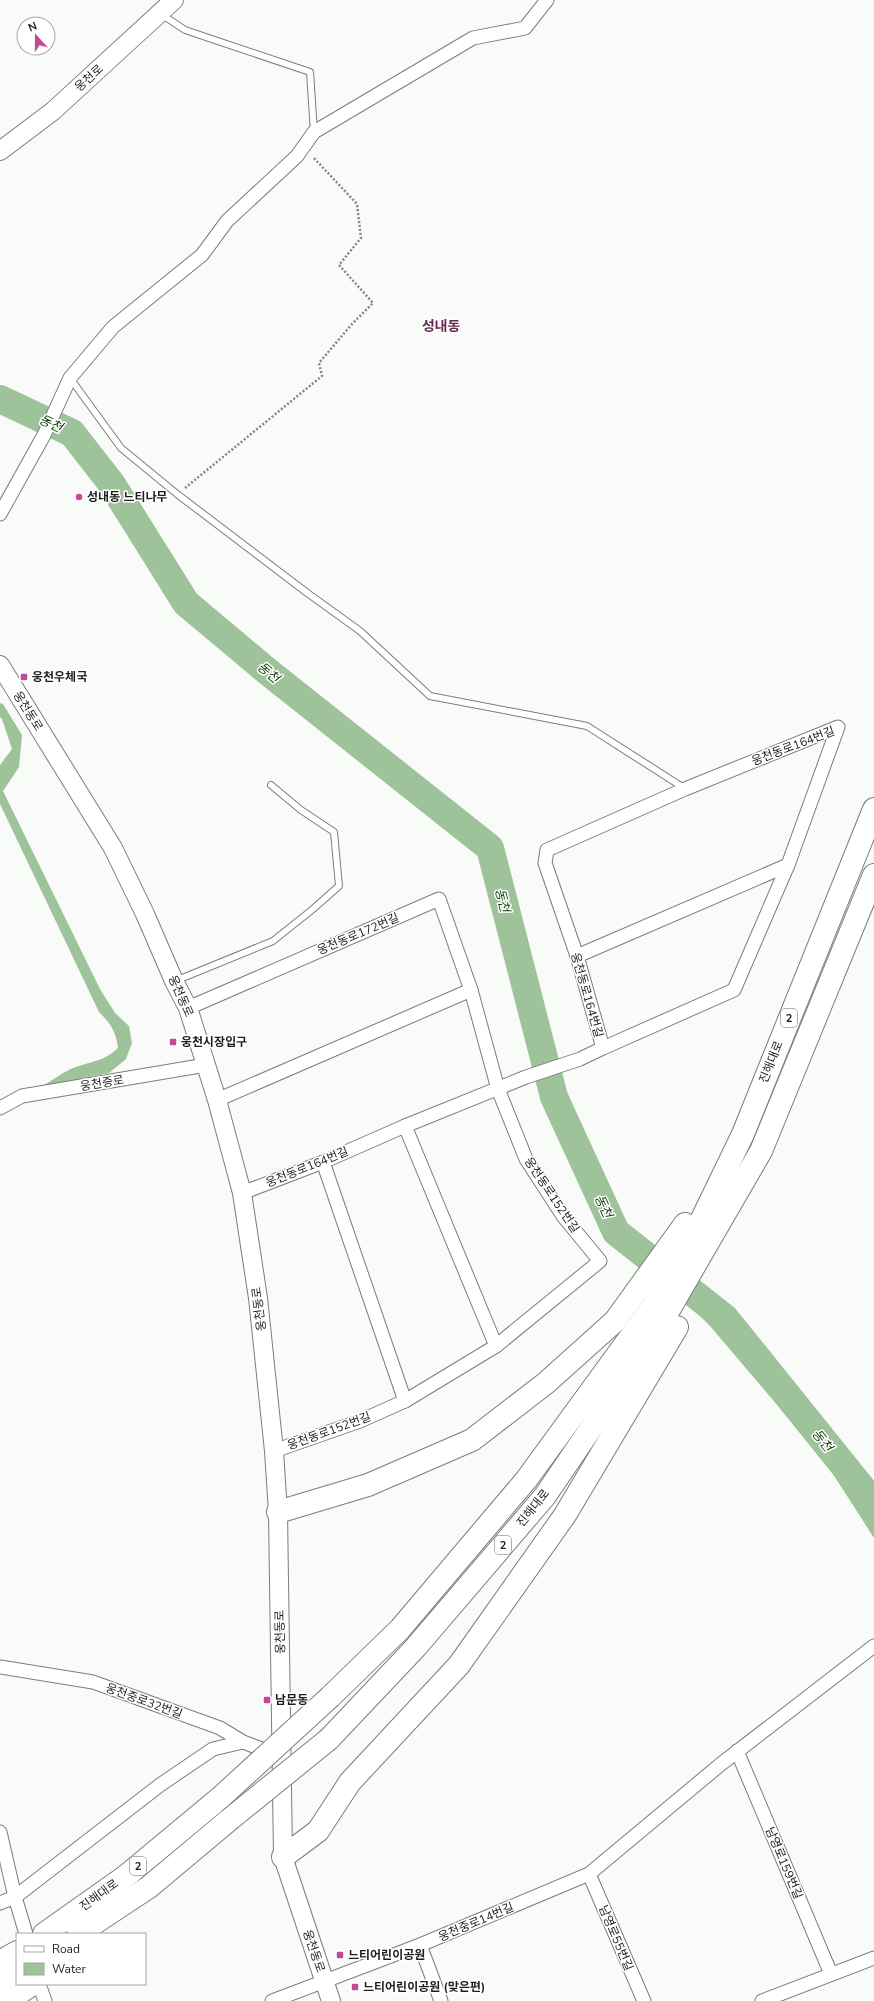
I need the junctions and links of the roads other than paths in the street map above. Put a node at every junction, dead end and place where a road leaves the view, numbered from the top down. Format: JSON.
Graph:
{"nodes":[{"id":1,"x":174,"y":0,"type":"edge"},
{"id":2,"x":547,"y":0,"type":"edge"},
{"id":3,"x":159,"y":13,"type":"junction"},
{"id":4,"x":312,"y":135,"type":"junction"},
{"id":5,"x":0,"y":151,"type":"edge"},
{"id":6,"x":70,"y":378,"type":"junction"},
{"id":7,"x":0,"y":514,"type":"edge"},
{"id":8,"x":0,"y":665,"type":"edge"},
{"id":9,"x":272,"y":786,"type":"dead end"},
{"id":10,"x":685,"y":789,"type":"junction"},
{"id":11,"x":874,"y":809,"type":"edge"},
{"id":12,"x":788,"y":865,"type":"junction"},
{"id":13,"x":874,"y":875,"type":"edge"},
{"id":14,"x":577,"y":956,"type":"junction"},
{"id":15,"x":174,"y":981,"type":"junction"},
{"id":16,"x":471,"y":990,"type":"junction"},
{"id":17,"x":188,"y":1008,"type":"junction"},
{"id":18,"x":603,"y":1048,"type":"junction"},
{"id":19,"x":206,"y":1065,"type":"junction"},
{"id":20,"x":498,"y":1090,"type":"junction"},
{"id":21,"x":217,"y":1100,"type":"junction"},
{"id":22,"x":0,"y":1108,"type":"edge"},
{"id":23,"x":404,"y":1126,"type":"junction"},
{"id":24,"x":323,"y":1162,"type":"junction"},
{"id":25,"x":242,"y":1193,"type":"junction"},
{"id":26,"x":704,"y":1234,"type":"junction"},
{"id":27,"x":662,"y":1338,"type":"junction"},
{"id":28,"x":496,"y":1346,"type":"junction"},
{"id":29,"x":405,"y":1401,"type":"junction"},
{"id":30,"x":274,"y":1451,"type":"junction"},
{"id":31,"x":278,"y":1512,"type":"junction"},
{"id":32,"x":873,"y":1650,"type":"edge"},
{"id":33,"x":0,"y":1667,"type":"edge"},
{"id":34,"x":243,"y":1742,"type":"junction"},
{"id":35,"x":737,"y":1751,"type":"junction"},
{"id":36,"x":282,"y":1757,"type":"junction"},
{"id":37,"x":0,"y":1832,"type":"edge"},
{"id":38,"x":283,"y":1857,"type":"junction"},
{"id":39,"x":589,"y":1874,"type":"junction"},
{"id":40,"x":15,"y":1897,"type":"junction"},
{"id":41,"x":132,"y":1899,"type":"junction"},
{"id":42,"x":0,"y":1903,"type":"edge"},
{"id":43,"x":47,"y":1932,"type":"edge"},
{"id":44,"x":26,"y":1933,"type":"edge"},
{"id":45,"x":80,"y":1933,"type":"edge"},
{"id":46,"x":98,"y":1933,"type":"edge"},
{"id":47,"x":420,"y":1945,"type":"junction"},
{"id":48,"x":874,"y":1958,"type":"edge"},
{"id":49,"x":831,"y":1974,"type":"junction"},
{"id":50,"x":324,"y":1981,"type":"junction"},
{"id":51,"x":39,"y":1985,"type":"edge"},
{"id":52,"x":44,"y":2001,"type":"edge"},
{"id":53,"x":272,"y":2001,"type":"edge"},
{"id":54,"x":331,"y":2001,"type":"edge"},
{"id":55,"x":441,"y":2001,"type":"edge"},
{"id":56,"x":644,"y":2001,"type":"edge"},
{"id":57,"x":762,"y":2001,"type":"edge"}],
"edges":[{"from":1,"to":3,"type":"main road","name":"웅천로"},
{"from":2,"to":4,"type":"street"},
{"from":3,"to":4,"type":"lane"},
{"from":3,"to":5,"type":"main road","name":"웅천로"},
{"from":4,"to":6,"type":"street"},
{"from":6,"to":7,"type":"street"},
{"from":6,"to":10,"type":"lane"},
{"from":8,"to":15,"type":"main road","name":"웅천동로"},
{"from":9,"to":15,"type":"lane"},
{"from":10,"to":12,"type":"street","name":"웅천동로164번길"},
{"from":10,"to":14,"type":"street","name":"웅천동로164번길"},
{"from":11,"to":26,"type":"highway","name":"진해대로","number":"2"},
{"from":12,"to":14,"type":"street"},
{"from":12,"to":18,"type":"street","name":"웅천동로164번길"},
{"from":13,"to":26,"type":"highway","name":"진해대로","number":"2"},
{"from":14,"to":18,"type":"street","name":"웅천동로164번길"},
{"from":15,"to":17,"type":"main road","name":"웅천동로"},
{"from":16,"to":17,"type":"street","name":"웅천동로172번길"},
{"from":16,"to":20,"type":"street","name":"웅천동로172번길"},
{"from":16,"to":21,"type":"street"},
{"from":17,"to":19,"type":"main road","name":"웅천동로"},
{"from":18,"to":20,"type":"street","name":"웅천동로164번길"},
{"from":19,"to":21,"type":"main road","name":"웅천동로"},
{"from":19,"to":22,"type":"street","name":"웅천중로"},
{"from":20,"to":23,"type":"street","name":"웅천동로164번길"},
{"from":20,"to":28,"type":"street","name":"웅천동로152번길"},
{"from":21,"to":25,"type":"main road","name":"웅천동로"},
{"from":23,"to":24,"type":"street","name":"웅천동로164번길"},
{"from":23,"to":28,"type":"street"},
{"from":24,"to":25,"type":"street","name":"웅천동로164번길"},
{"from":24,"to":29,"type":"street"},
{"from":25,"to":30,"type":"main road","name":"웅천동로"},
{"from":26,"to":27,"type":"highway","number":"2"},
{"from":26,"to":31,"type":"highway"},
{"from":26,"to":43,"type":"highway","name":"진해대로","number":"2","bridge":true},
{"from":27,"to":38,"type":"highway"},
{"from":27,"to":41,"type":"highway","name":"진해대로","number":"2","bridge":true},
{"from":28,"to":29,"type":"street","name":"웅천동로152번길"},
{"from":29,"to":30,"type":"street","name":"웅천동로152번길"},
{"from":30,"to":31,"type":"main road","name":"웅천동로"},
{"from":31,"to":36,"type":"main road","name":"웅천동로"},
{"from":32,"to":35,"type":"street"},
{"from":33,"to":34,"type":"street","name":"웅천중로32번길"},
{"from":34,"to":36,"type":"street","name":"웅천중로32번길"},
{"from":34,"to":40,"type":"street"},
{"from":35,"to":39,"type":"street"},
{"from":35,"to":49,"type":"street","name":"남영로159번길"},
{"from":36,"to":38,"type":"main road","name":"웅천동로"},
{"from":37,"to":40,"type":"street"},
{"from":38,"to":50,"type":"main road","name":"웅천동로"},
{"from":39,"to":47,"type":"street","name":"웅천중로14번길"},
{"from":39,"to":56,"type":"street","name":"남영로55번길"},
{"from":40,"to":42,"type":"street"},
{"from":40,"to":44,"type":"street"},
{"from":41,"to":45,"type":"highway","name":"진해대로","number":"2"},
{"from":41,"to":46,"type":"highway"},
{"from":47,"to":50,"type":"street","name":"웅천중로14번길"},
{"from":47,"to":55,"type":"street"},
{"from":48,"to":49,"type":"street"},
{"from":49,"to":57,"type":"street"},
{"from":50,"to":53,"type":"street","name":"웅천중로14번길"},
{"from":50,"to":54,"type":"main road","name":"웅천동로"},
{"from":51,"to":52,"type":"street"}]}
